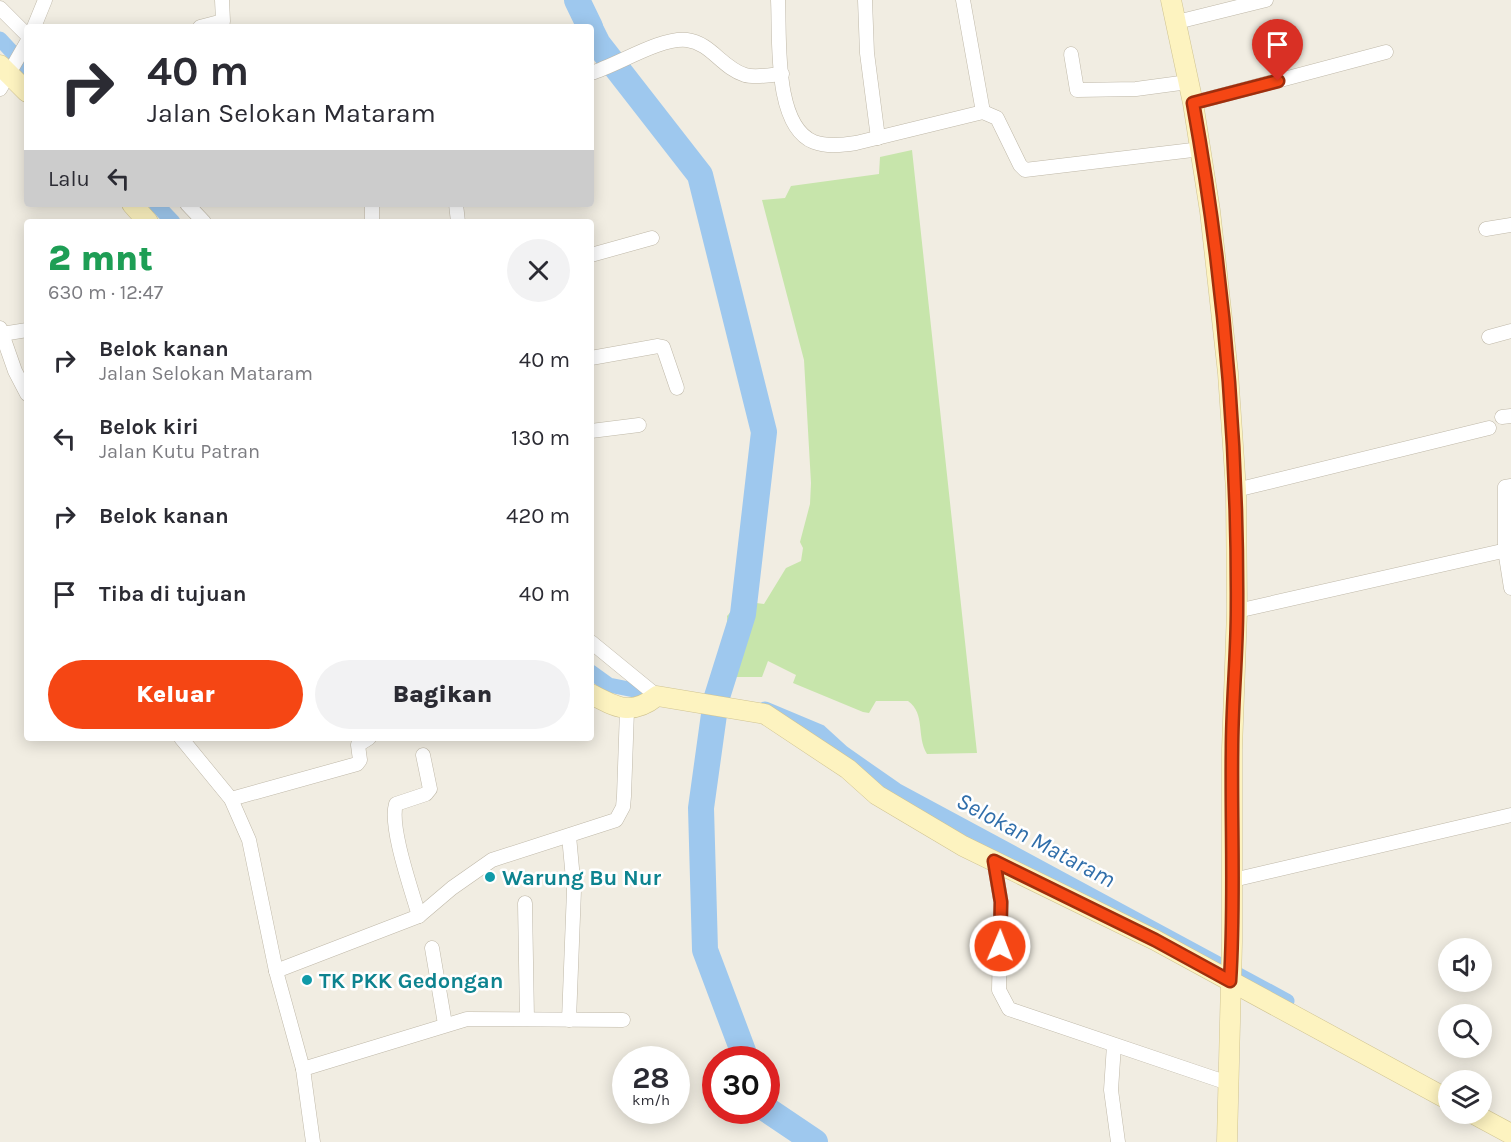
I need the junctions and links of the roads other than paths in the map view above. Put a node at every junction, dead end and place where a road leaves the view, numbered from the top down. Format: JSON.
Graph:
{"nodes":[{"id":1,"x":45,"y":0,"type":"edge"},
{"id":2,"x":222,"y":0,"type":"edge"},
{"id":3,"x":778,"y":0,"type":"edge"},
{"id":4,"x":865,"y":0,"type":"edge"},
{"id":5,"x":963,"y":0,"type":"edge"},
{"id":6,"x":1171,"y":0,"type":"edge"},
{"id":7,"x":1266,"y":0,"type":"edge"},
{"id":8,"x":0,"y":8,"type":"edge"},
{"id":9,"x":1177,"y":22,"type":"junction"},
{"id":10,"x":35,"y":24,"type":"edge"},
{"id":11,"x":223,"y":24,"type":"edge"},
{"id":12,"x":24,"y":38,"type":"edge"},
{"id":13,"x":24,"y":44,"type":"edge"},
{"id":14,"x":1386,"y":52,"type":"dead end"},
{"id":15,"x":1071,"y":54,"type":"dead end"},
{"id":16,"x":596,"y":72,"type":"edge"},
{"id":17,"x":5,"y":74,"type":"edge"},
{"id":18,"x":782,"y":74,"type":"junction"},
{"id":19,"x":1188,"y":82,"type":"junction"},
{"id":20,"x":24,"y":90,"type":"edge"},
{"id":21,"x":1193,"y":103,"type":"junction"},
{"id":22,"x":983,"y":112,"type":"junction"},
{"id":23,"x":878,"y":138,"type":"junction"},
{"id":24,"x":1201,"y":149,"type":"junction"},
{"id":25,"x":135,"y":207,"type":"edge"},
{"id":26,"x":190,"y":207,"type":"edge"},
{"id":27,"x":145,"y":219,"type":"edge"},
{"id":28,"x":201,"y":219,"type":"edge"},
{"id":29,"x":1511,"y":225,"type":"edge"},
{"id":30,"x":1486,"y":229,"type":"dead end"},
{"id":31,"x":652,"y":238,"type":"dead end"},
{"id":32,"x":594,"y":254,"type":"edge"},
{"id":33,"x":24,"y":330,"type":"edge"},
{"id":34,"x":1,"y":331,"type":"edge"},
{"id":35,"x":1511,"y":331,"type":"edge"},
{"id":36,"x":1489,"y":337,"type":"dead end"},
{"id":37,"x":594,"y":357,"type":"edge"},
{"id":38,"x":24,"y":388,"type":"edge"},
{"id":39,"x":677,"y":388,"type":"dead end"},
{"id":40,"x":639,"y":425,"type":"dead end"},
{"id":41,"x":1489,"y":428,"type":"dead end"},
{"id":42,"x":594,"y":431,"type":"edge"},
{"id":43,"x":1511,"y":486,"type":"edge"},
{"id":44,"x":1236,"y":490,"type":"junction"},
{"id":45,"x":1508,"y":550,"type":"edge"},
{"id":46,"x":1511,"y":588,"type":"edge"},
{"id":47,"x":1237,"y":610,"type":"junction"},
{"id":48,"x":594,"y":645,"type":"edge"},
{"id":49,"x":594,"y":695,"type":"edge"},
{"id":50,"x":657,"y":699,"type":"junction"},
{"id":51,"x":627,"y":710,"type":"junction"},
{"id":52,"x":183,"y":741,"type":"edge"},
{"id":53,"x":364,"y":741,"type":"edge"},
{"id":54,"x":423,"y":755,"type":"dead end"},
{"id":55,"x":231,"y":799,"type":"junction"},
{"id":56,"x":1511,"y":815,"type":"edge"},
{"id":57,"x":568,"y":836,"type":"junction"},
{"id":58,"x":994,"y":861,"type":"junction"},
{"id":59,"x":1233,"y":880,"type":"junction"},
{"id":60,"x":525,"y":903,"type":"dead end"},
{"id":61,"x":419,"y":916,"type":"junction"},
{"id":62,"x":432,"y":948,"type":"dead end"},
{"id":63,"x":276,"y":971,"type":"junction"},
{"id":64,"x":1231,"y":977,"type":"junction"},
{"id":65,"x":527,"y":1019,"type":"junction"},
{"id":66,"x":569,"y":1020,"type":"junction"},
{"id":67,"x":623,"y":1020,"type":"dead end"},
{"id":68,"x":445,"y":1024,"type":"junction"},
{"id":69,"x":1113,"y":1046,"type":"junction"},
{"id":70,"x":303,"y":1069,"type":"junction"},
{"id":71,"x":1228,"y":1083,"type":"junction"},
{"id":72,"x":1438,"y":1094,"type":"edge"},
{"id":73,"x":1492,"y":1124,"type":"edge"},
{"id":74,"x":1511,"y":1134,"type":"edge"},
{"id":75,"x":313,"y":1142,"type":"edge"},
{"id":76,"x":1118,"y":1142,"type":"edge"},
{"id":77,"x":1227,"y":1142,"type":"edge"}],
"edges":[{"from":1,"to":10,"type":"street"},
{"from":2,"to":11,"type":"street"},
{"from":3,"to":18,"type":"street"},
{"from":4,"to":23,"type":"street"},
{"from":5,"to":22,"type":"street"},
{"from":6,"to":9,"type":"street"},
{"from":7,"to":9,"type":"street"},
{"from":8,"to":12,"type":"street"},
{"from":9,"to":19,"type":"street"},
{"from":13,"to":17,"type":"street"},
{"from":14,"to":21,"type":"street"},
{"from":15,"to":19,"type":"street"},
{"from":16,"to":18,"type":"street"},
{"from":17,"to":20,"type":"street"},
{"from":18,"to":23,"type":"street"},
{"from":19,"to":21,"type":"street"},
{"from":21,"to":24,"type":"street"},
{"from":22,"to":23,"type":"street"},
{"from":22,"to":24,"type":"street"},
{"from":24,"to":44,"type":"street"},
{"from":25,"to":27,"type":"street"},
{"from":26,"to":28,"type":"street"},
{"from":29,"to":30,"type":"street"},
{"from":31,"to":32,"type":"street"},
{"from":33,"to":34,"type":"street"},
{"from":34,"to":38,"type":"street"},
{"from":35,"to":36,"type":"street"},
{"from":37,"to":39,"type":"street"},
{"from":40,"to":42,"type":"street"},
{"from":41,"to":44,"type":"street"},
{"from":43,"to":45,"type":"street"},
{"from":44,"to":47,"type":"street"},
{"from":45,"to":46,"type":"street"},
{"from":45,"to":47,"type":"street"},
{"from":47,"to":59,"type":"street"},
{"from":48,"to":50,"type":"street"},
{"from":49,"to":51,"type":"street"},
{"from":50,"to":51,"type":"street"},
{"from":50,"to":58,"type":"street"},
{"from":51,"to":57,"type":"street"},
{"from":52,"to":55,"type":"street"},
{"from":53,"to":55,"type":"street"},
{"from":54,"to":61,"type":"street"},
{"from":55,"to":63,"type":"street"},
{"from":56,"to":59,"type":"street"},
{"from":57,"to":61,"type":"street"},
{"from":57,"to":66,"type":"street"},
{"from":58,"to":64,"type":"street"},
{"from":58,"to":69,"type":"street"},
{"from":59,"to":64,"type":"street"},
{"from":60,"to":65,"type":"street"},
{"from":61,"to":63,"type":"street"},
{"from":62,"to":68,"type":"street"},
{"from":63,"to":70,"type":"street"},
{"from":64,"to":71,"type":"street"},
{"from":64,"to":72,"type":"street"},
{"from":65,"to":66,"type":"street"},
{"from":65,"to":68,"type":"street"},
{"from":66,"to":67,"type":"street"},
{"from":68,"to":70,"type":"street"},
{"from":69,"to":71,"type":"street"},
{"from":69,"to":76,"type":"street"},
{"from":70,"to":75,"type":"street"},
{"from":71,"to":77,"type":"street"},
{"from":73,"to":74,"type":"street"}]}
